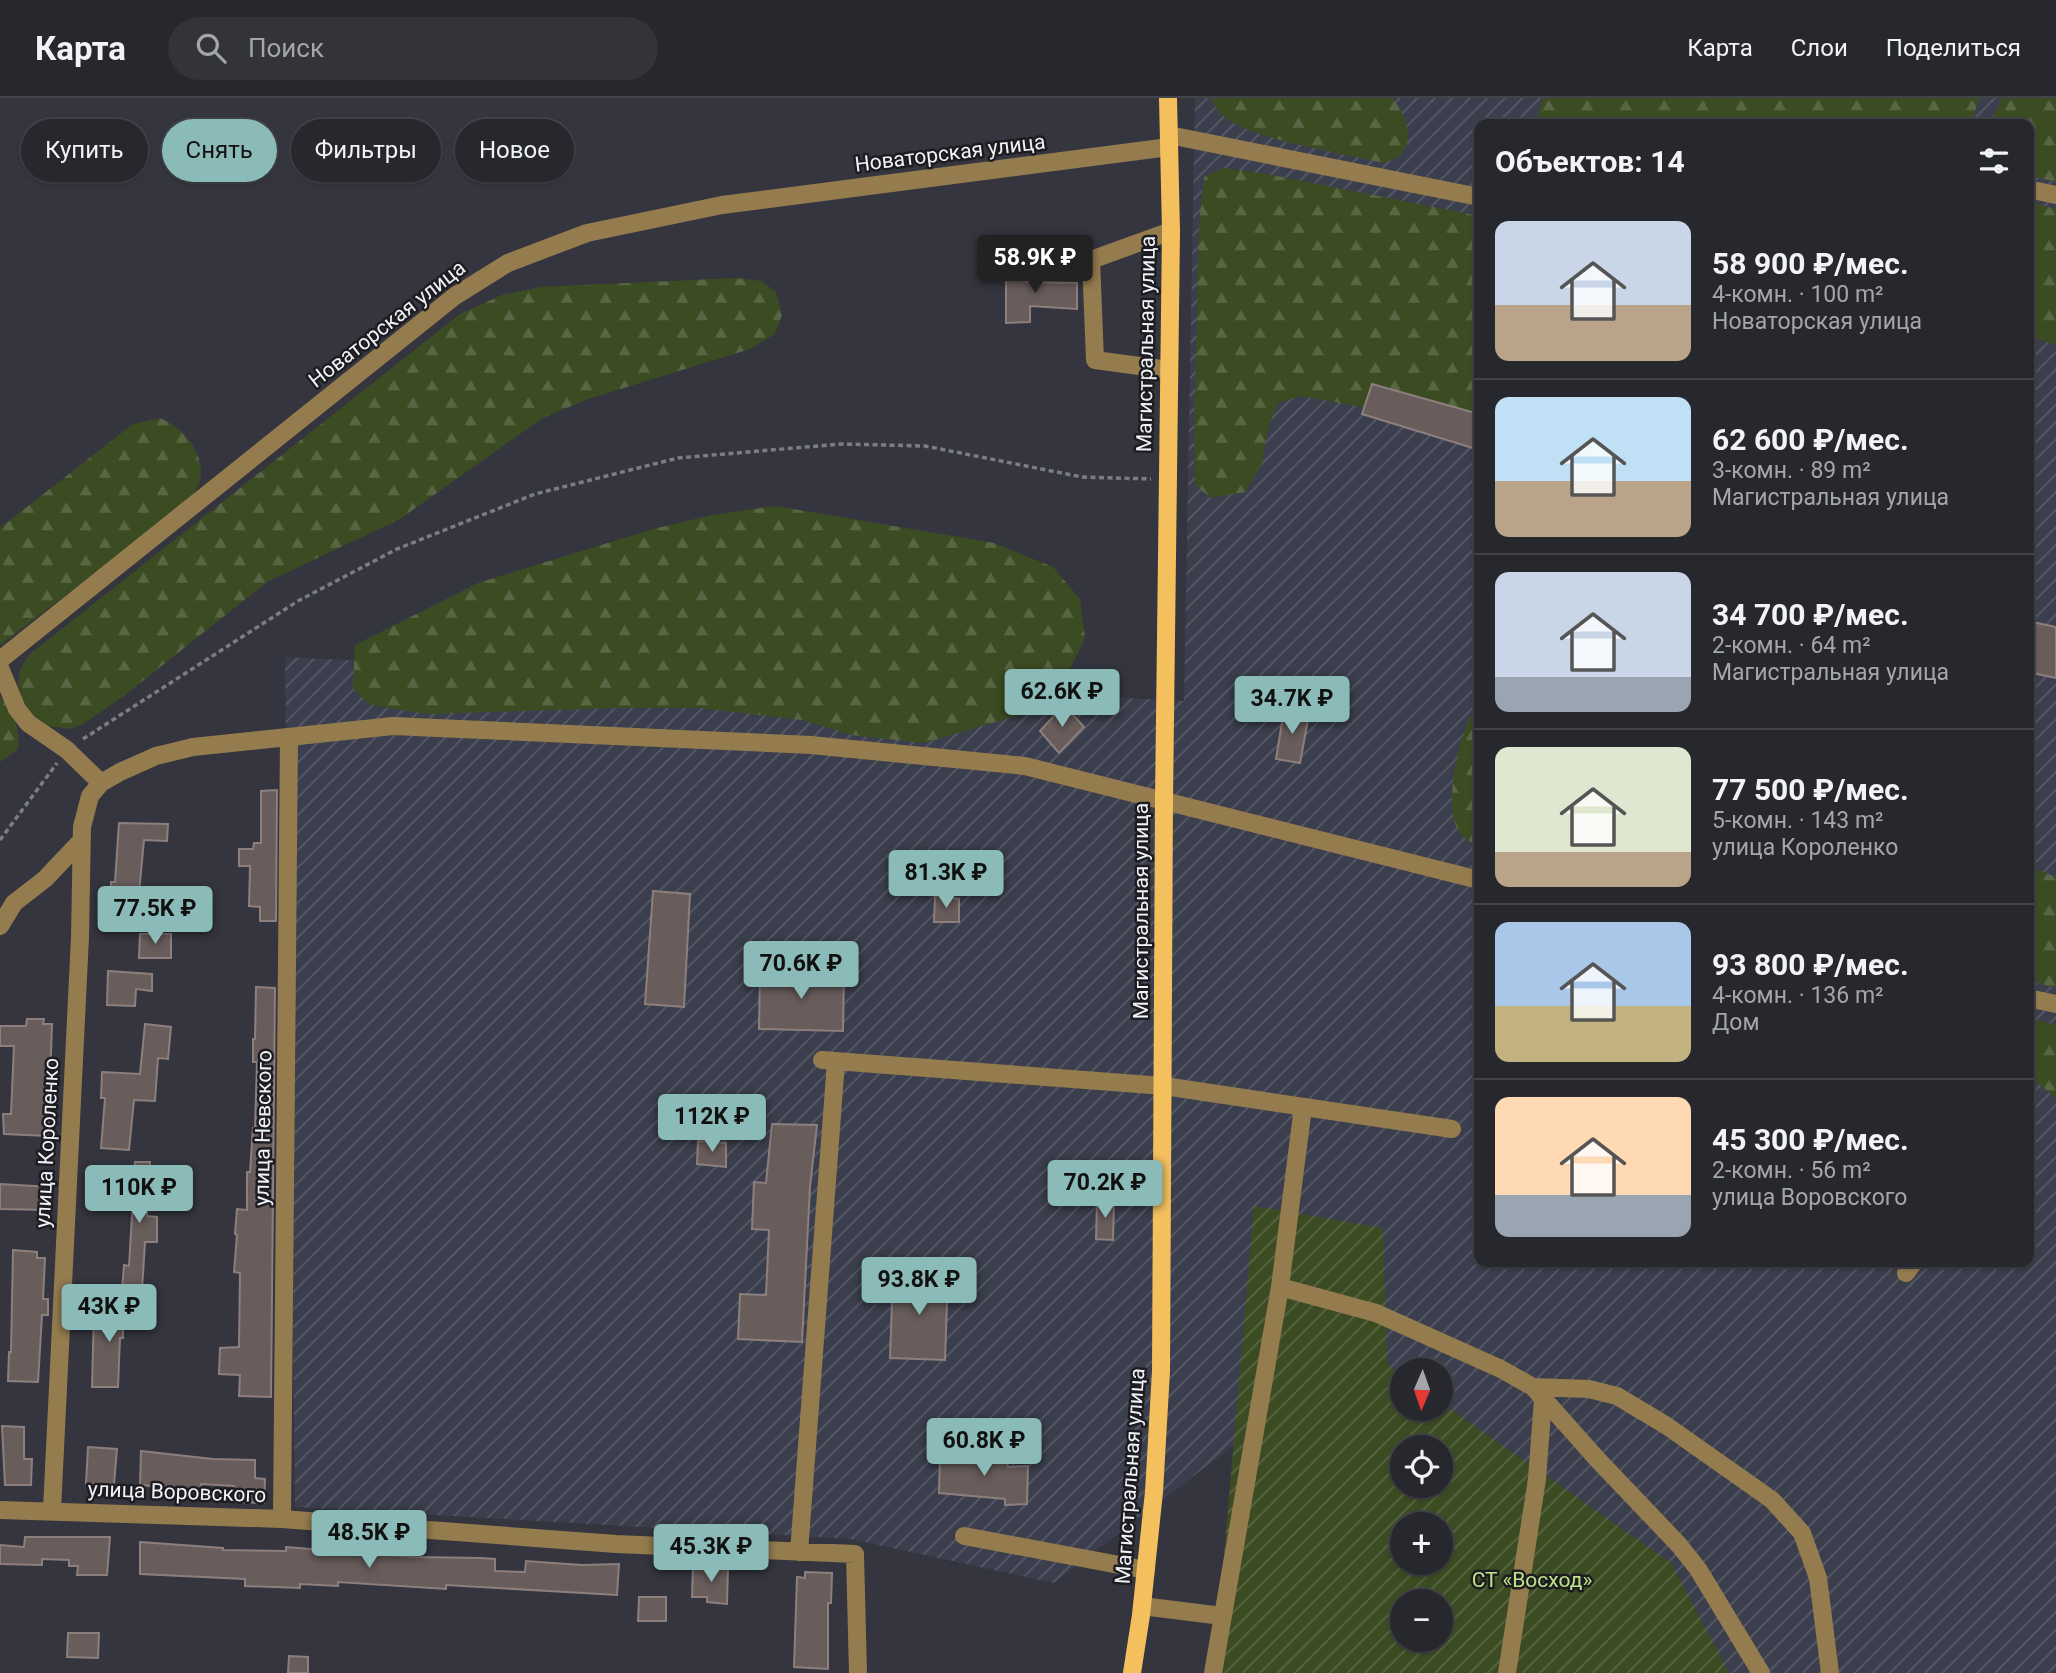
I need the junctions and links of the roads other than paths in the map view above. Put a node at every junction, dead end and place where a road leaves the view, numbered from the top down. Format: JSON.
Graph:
{"nodes":[{"id":1,"x":1168,"y":98,"type":"edge"},
{"id":2,"x":1169,"y":141,"type":"junction"},
{"id":3,"x":2034,"y":190,"type":"edge"},
{"id":4,"x":2056,"y":195,"type":"edge"},
{"id":5,"x":1474,"y":196,"type":"edge"},
{"id":6,"x":1171,"y":231,"type":"junction"},
{"id":7,"x":1169,"y":369,"type":"junction"},
{"id":8,"x":0,"y":660,"type":"edge"},
{"id":9,"x":0,"y":667,"type":"edge"},
{"id":10,"x":289,"y":737,"type":"junction"},
{"id":11,"x":101,"y":783,"type":"junction"},
{"id":12,"x":1164,"y":800,"type":"junction"},
{"id":13,"x":82,"y":840,"type":"junction"},
{"id":14,"x":1474,"y":879,"type":"edge"},
{"id":15,"x":0,"y":926,"type":"edge"},
{"id":16,"x":2034,"y":999,"type":"edge"},
{"id":17,"x":2056,"y":1004,"type":"edge"},
{"id":18,"x":1164,"y":1086,"type":"junction"},
{"id":19,"x":1303,"y":1107,"type":"junction"},
{"id":20,"x":1452,"y":1129,"type":"dead end"},
{"id":21,"x":1279,"y":1287,"type":"junction"},
{"id":22,"x":1538,"y":1393,"type":"junction"},
{"id":23,"x":0,"y":1510,"type":"edge"},
{"id":24,"x":52,"y":1510,"type":"junction"},
{"id":25,"x":282,"y":1519,"type":"junction"},
{"id":26,"x":964,"y":1536,"type":"dead end"},
{"id":27,"x":799,"y":1552,"type":"junction"},
{"id":28,"x":1146,"y":1570,"type":"junction"},
{"id":29,"x":1142,"y":1605,"type":"junction"},
{"id":30,"x":1222,"y":1616,"type":"junction"},
{"id":31,"x":858,"y":1673,"type":"edge"},
{"id":32,"x":1132,"y":1673,"type":"edge"},
{"id":33,"x":1213,"y":1673,"type":"edge"},
{"id":34,"x":1507,"y":1673,"type":"edge"},
{"id":35,"x":1760,"y":1673,"type":"edge"},
{"id":36,"x":1830,"y":1673,"type":"edge"}],
"edges":[{"from":1,"to":2,"type":"main road","name":"Магистральная улица"},
{"from":2,"to":5,"type":"street","name":"Новаторская улица"},
{"from":2,"to":6,"type":"main road","name":"Магистральная улица"},
{"from":2,"to":8,"type":"street","name":"Новаторская улица"},
{"from":3,"to":4,"type":"street"},
{"from":6,"to":7,"type":"main road","name":"Магистральная улица"},
{"from":6,"to":7,"type":"street"},
{"from":7,"to":12,"type":"main road","name":"Магистральная улица"},
{"from":9,"to":11,"type":"street"},
{"from":10,"to":11,"type":"street"},
{"from":10,"to":12,"type":"street"},
{"from":10,"to":25,"type":"street","name":"улица Невского"},
{"from":11,"to":13,"type":"street","name":"улица Короленко"},
{"from":12,"to":14,"type":"street"},
{"from":12,"to":18,"type":"main road","name":"Магистральная улица"},
{"from":13,"to":15,"type":"street"},
{"from":13,"to":24,"type":"street","name":"улица Короленко"},
{"from":16,"to":17,"type":"street"},
{"from":18,"to":19,"type":"street"},
{"from":18,"to":27,"type":"street"},
{"from":18,"to":28,"type":"main road","name":"Магистральная улица"},
{"from":19,"to":20,"type":"street"},
{"from":19,"to":21,"type":"street"},
{"from":21,"to":22,"type":"street"},
{"from":21,"to":30,"type":"street"},
{"from":22,"to":34,"type":"street"},
{"from":22,"to":35,"type":"street"},
{"from":22,"to":36,"type":"street"},
{"from":23,"to":24,"type":"street","name":"улица Воровского"},
{"from":24,"to":25,"type":"street","name":"улица Воровского"},
{"from":25,"to":27,"type":"street","name":"улица Воровского"},
{"from":26,"to":28,"type":"street"},
{"from":27,"to":31,"type":"street","name":"улица Воровского"},
{"from":28,"to":29,"type":"main road","name":"Магистральная улица"},
{"from":29,"to":30,"type":"street"},
{"from":29,"to":32,"type":"main road","name":"Магистральная улица"},
{"from":30,"to":33,"type":"street"}]}
